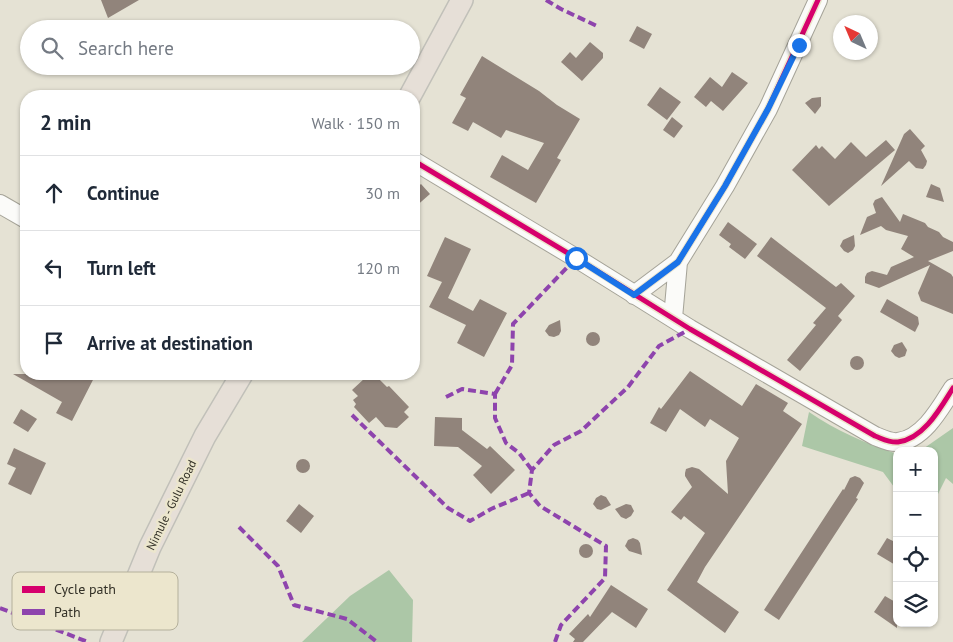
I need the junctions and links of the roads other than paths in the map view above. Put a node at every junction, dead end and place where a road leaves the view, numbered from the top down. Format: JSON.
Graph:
{"nodes":[{"id":1,"x":462,"y":0,"type":"edge"},
{"id":2,"x":818,"y":0,"type":"edge"},
{"id":3,"x":413,"y":90,"type":"edge"},
{"id":4,"x":420,"y":165,"type":"edge"},
{"id":5,"x":0,"y":204,"type":"edge"},
{"id":6,"x":20,"y":216,"type":"edge"},
{"id":7,"x":678,"y":262,"type":"junction"},
{"id":8,"x":634,"y":295,"type":"junction"},
{"id":9,"x":673,"y":318,"type":"junction"},
{"id":10,"x":238,"y":380,"type":"edge"},
{"id":11,"x":953,"y":388,"type":"edge"},
{"id":12,"x":141,"y":572,"type":"edge"},
{"id":13,"x":116,"y":630,"type":"edge"},
{"id":14,"x":111,"y":642,"type":"edge"}],
"edges":[{"from":1,"to":3,"type":"main road"},
{"from":2,"to":7,"type":"street"},
{"from":4,"to":8,"type":"street"},
{"from":5,"to":6,"type":"street"},
{"from":7,"to":8,"type":"street"},
{"from":7,"to":9,"type":"street"},
{"from":8,"to":9,"type":"street"},
{"from":9,"to":11,"type":"street"},
{"from":10,"to":12,"type":"main road","name":"Nimule - Gulu Road"},
{"from":13,"to":14,"type":"main road","name":"Nimule - Gulu Road"}]}
